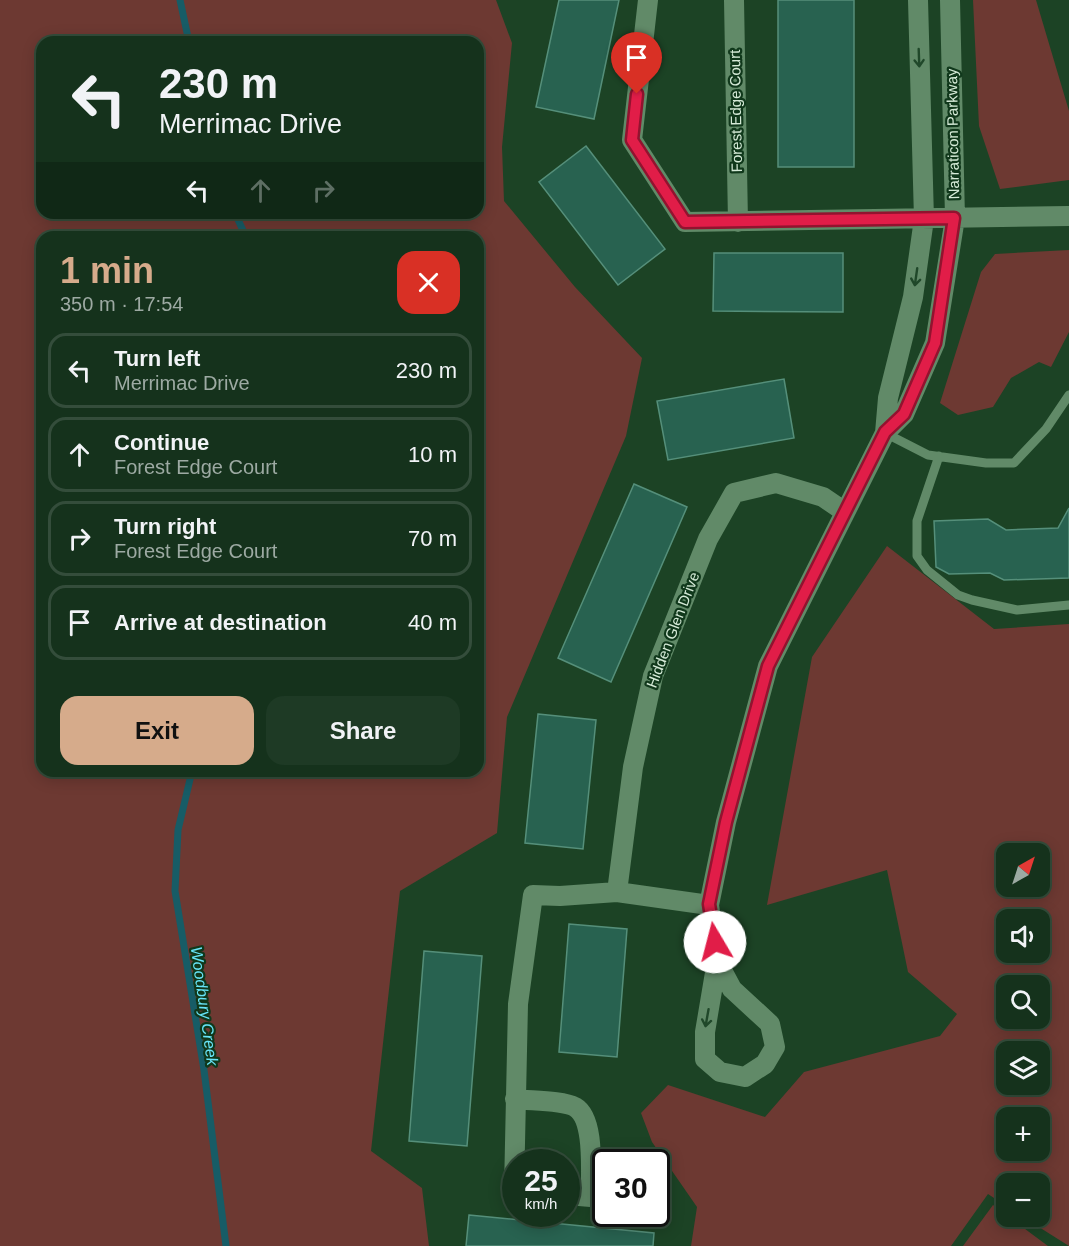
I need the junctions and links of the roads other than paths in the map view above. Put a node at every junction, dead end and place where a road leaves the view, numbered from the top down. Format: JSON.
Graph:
{"nodes":[{"id":1,"x":648,"y":0,"type":"edge"},
{"id":2,"x":734,"y":0,"type":"edge"},
{"id":3,"x":918,"y":0,"type":"edge"},
{"id":4,"x":950,"y":0,"type":"edge"},
{"id":5,"x":1069,"y":216,"type":"edge"},
{"id":6,"x":954,"y":218,"type":"junction"},
{"id":7,"x":924,"y":219,"type":"junction"},
{"id":8,"x":738,"y":222,"type":"junction"},
{"id":9,"x":1069,"y":395,"type":"edge"},
{"id":10,"x":885,"y":432,"type":"junction"},
{"id":11,"x":939,"y":456,"type":"junction"},
{"id":12,"x":845,"y":512,"type":"junction"},
{"id":13,"x":1069,"y":605,"type":"edge"},
{"id":14,"x":617,"y":892,"type":"junction"},
{"id":15,"x":709,"y":904,"type":"junction"},
{"id":16,"x":717,"y":961,"type":"junction"},
{"id":17,"x":515,"y":1099,"type":"junction"},
{"id":18,"x":514,"y":1149,"type":"edge"},
{"id":19,"x":580,"y":1196,"type":"edge"}],
"edges":[{"from":1,"to":8,"type":"street"},
{"from":2,"to":8,"type":"street","name":"Forest Edge Court"},
{"from":3,"to":7,"type":"street","name":"Narraticon Parkway","one_way":true},
{"from":4,"to":6,"type":"street","name":"Narraticon Parkway"},
{"from":5,"to":6,"type":"street"},
{"from":6,"to":7,"type":"street"},
{"from":6,"to":10,"type":"street","name":"Narraticon Parkway"},
{"from":7,"to":8,"type":"street"},
{"from":7,"to":10,"type":"street","name":"Narraticon Parkway","one_way":true},
{"from":9,"to":11,"type":"lane"},
{"from":10,"to":11,"type":"lane"},
{"from":10,"to":12,"type":"street","name":"Narraticon Parkway"},
{"from":11,"to":13,"type":"lane"},
{"from":12,"to":14,"type":"street","name":"Hidden Glen Drive"},
{"from":12,"to":15,"type":"street","name":"Narraticon Parkway"},
{"from":14,"to":15,"type":"street"},
{"from":14,"to":17,"type":"street"},
{"from":15,"to":16,"type":"street","name":"Narraticon Parkway"},
{"from":16,"to":16,"type":"street","one_way":true},
{"from":17,"to":18,"type":"street"},
{"from":17,"to":19,"type":"street"}]}
